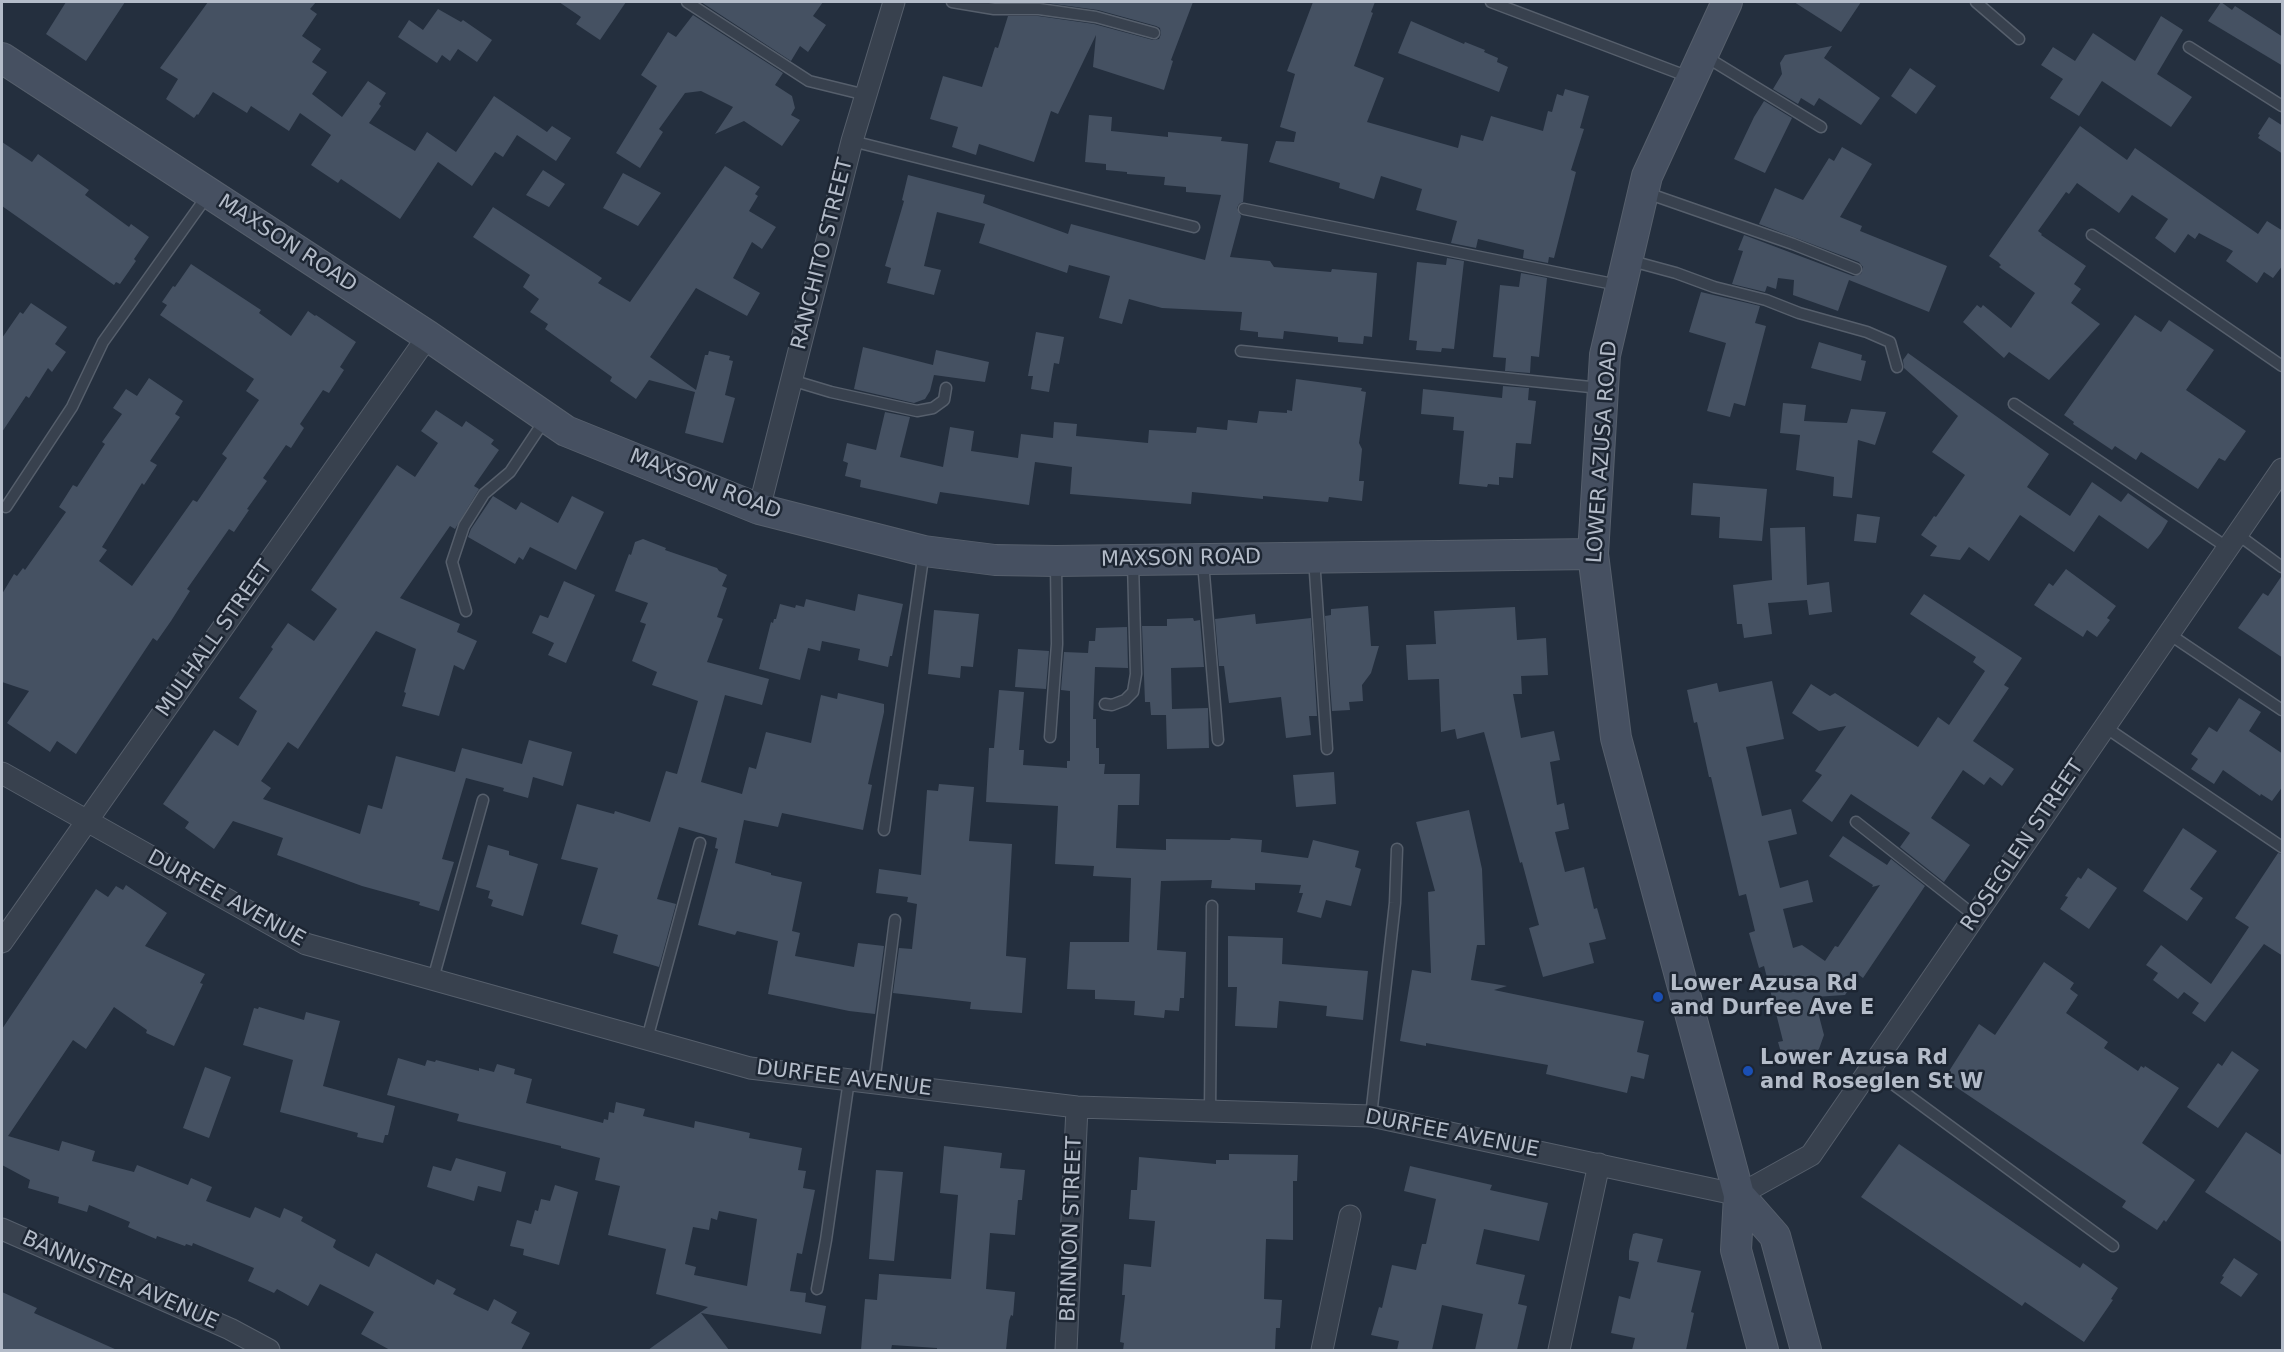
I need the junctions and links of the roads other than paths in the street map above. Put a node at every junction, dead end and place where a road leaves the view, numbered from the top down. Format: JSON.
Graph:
{"nodes":[{"id":1,"x":687,"y":2,"type":"edge"},
{"id":2,"x":894,"y":2,"type":"edge"},
{"id":3,"x":952,"y":2,"type":"edge"},
{"id":4,"x":1491,"y":2,"type":"edge"},
{"id":5,"x":1727,"y":2,"type":"edge"},
{"id":6,"x":1976,"y":2,"type":"edge"},
{"id":7,"x":1155,"y":33,"type":"dead end"},
{"id":8,"x":2019,"y":39,"type":"dead end"},
{"id":9,"x":2189,"y":47,"type":"dead end"},
{"id":10,"x":2,"y":58,"type":"edge"},
{"id":11,"x":1698,"y":67,"type":"junction"},
{"id":12,"x":866,"y":95,"type":"junction"},
{"id":13,"x":2283,"y":106,"type":"edge"},
{"id":14,"x":1821,"y":126,"type":"dead end"},
{"id":15,"x":852,"y":141,"type":"junction"},
{"id":16,"x":1644,"y":192,"type":"junction"},
{"id":17,"x":209,"y":193,"type":"junction"},
{"id":18,"x":1244,"y":209,"type":"dead end"},
{"id":19,"x":1194,"y":227,"type":"dead end"},
{"id":20,"x":2091,"y":235,"type":"dead end"},
{"id":21,"x":1856,"y":269,"type":"dead end"},
{"id":22,"x":1624,"y":273,"type":"junction"},
{"id":23,"x":428,"y":336,"type":"junction"},
{"id":24,"x":1241,"y":351,"type":"dead end"},
{"id":25,"x":2283,"y":366,"type":"edge"},
{"id":26,"x":1897,"y":367,"type":"dead end"},
{"id":27,"x":791,"y":380,"type":"junction"},
{"id":28,"x":946,"y":388,"type":"dead end"},
{"id":29,"x":1603,"y":389,"type":"junction"},
{"id":30,"x":2014,"y":404,"type":"dead end"},
{"id":31,"x":546,"y":418,"type":"junction"},
{"id":32,"x":2283,"y":469,"type":"edge"},
{"id":33,"x":6,"y":507,"type":"dead end"},
{"id":34,"x":759,"y":509,"type":"junction"},
{"id":35,"x":2233,"y":541,"type":"junction"},
{"id":36,"x":924,"y":551,"type":"junction"},
{"id":37,"x":1593,"y":554,"type":"junction"},
{"id":38,"x":1314,"y":558,"type":"junction"},
{"id":39,"x":1202,"y":559,"type":"junction"},
{"id":40,"x":1133,"y":560,"type":"junction"},
{"id":41,"x":1056,"y":561,"type":"junction"},
{"id":42,"x":2283,"y":567,"type":"edge"},
{"id":43,"x":465,"y":611,"type":"dead end"},
{"id":44,"x":2169,"y":634,"type":"junction"},
{"id":45,"x":1105,"y":704,"type":"dead end"},
{"id":46,"x":2283,"y":710,"type":"edge"},
{"id":47,"x":2104,"y":728,"type":"junction"},
{"id":48,"x":1050,"y":737,"type":"dead end"},
{"id":49,"x":1218,"y":740,"type":"dead end"},
{"id":50,"x":1327,"y":748,"type":"dead end"},
{"id":51,"x":2,"y":773,"type":"edge"},
{"id":52,"x":483,"y":800,"type":"dead end"},
{"id":53,"x":85,"y":822,"type":"junction"},
{"id":54,"x":1856,"y":822,"type":"dead end"},
{"id":55,"x":884,"y":830,"type":"dead end"},
{"id":56,"x":700,"y":843,"type":"dead end"},
{"id":57,"x":2283,"y":847,"type":"edge"},
{"id":58,"x":1397,"y":849,"type":"dead end"},
{"id":59,"x":1212,"y":906,"type":"dead end"},
{"id":60,"x":1975,"y":916,"type":"junction"},
{"id":61,"x":895,"y":920,"type":"dead end"},
{"id":62,"x":2,"y":942,"type":"edge"},
{"id":63,"x":433,"y":979,"type":"junction"},
{"id":64,"x":647,"y":1039,"type":"junction"},
{"id":65,"x":1871,"y":1068,"type":"junction"},
{"id":66,"x":849,"y":1080,"type":"junction"},
{"id":67,"x":874,"y":1083,"type":"junction"},
{"id":68,"x":1077,"y":1107,"type":"junction"},
{"id":69,"x":1210,"y":1111,"type":"junction"},
{"id":70,"x":1371,"y":1116,"type":"junction"},
{"id":71,"x":1599,"y":1164,"type":"junction"},
{"id":72,"x":1739,"y":1195,"type":"junction"},
{"id":73,"x":1350,"y":1216,"type":"dead end"},
{"id":74,"x":2,"y":1229,"type":"edge"},
{"id":75,"x":2113,"y":1246,"type":"dead end"},
{"id":76,"x":817,"y":1289,"type":"dead end"},
{"id":77,"x":269,"y":1350,"type":"edge"},
{"id":78,"x":1066,"y":1350,"type":"edge"},
{"id":79,"x":1322,"y":1350,"type":"edge"},
{"id":80,"x":1560,"y":1350,"type":"edge"},
{"id":81,"x":1763,"y":1350,"type":"edge"},
{"id":82,"x":1806,"y":1350,"type":"edge"}],
"edges":[{"from":1,"to":12,"type":"lane"},
{"from":2,"to":12,"type":"street","name":"RANCHITO STREET"},
{"from":3,"to":7,"type":"lane"},
{"from":4,"to":11,"type":"lane"},
{"from":5,"to":11,"type":"street","name":"LOWER AZUSA ROAD"},
{"from":6,"to":8,"type":"lane"},
{"from":9,"to":13,"type":"lane"},
{"from":10,"to":17,"type":"street","name":"MAXSON ROAD"},
{"from":11,"to":14,"type":"lane"},
{"from":11,"to":16,"type":"street","name":"LOWER AZUSA ROAD"},
{"from":12,"to":15,"type":"street","name":"RANCHITO STREET"},
{"from":15,"to":19,"type":"lane"},
{"from":15,"to":27,"type":"street","name":"RANCHITO STREET"},
{"from":16,"to":21,"type":"lane"},
{"from":16,"to":22,"type":"street","name":"LOWER AZUSA ROAD"},
{"from":17,"to":23,"type":"street","name":"MAXSON ROAD"},
{"from":17,"to":33,"type":"lane"},
{"from":18,"to":22,"type":"lane"},
{"from":20,"to":25,"type":"lane"},
{"from":22,"to":26,"type":"lane"},
{"from":22,"to":29,"type":"street","name":"LOWER AZUSA ROAD"},
{"from":23,"to":31,"type":"street","name":"MAXSON ROAD"},
{"from":23,"to":53,"type":"street","name":"MULHALL STREET"},
{"from":24,"to":29,"type":"lane"},
{"from":27,"to":28,"type":"lane"},
{"from":27,"to":34,"type":"street","name":"RANCHITO STREET"},
{"from":29,"to":37,"type":"street","name":"LOWER AZUSA ROAD"},
{"from":30,"to":35,"type":"lane"},
{"from":31,"to":34,"type":"street","name":"MAXSON ROAD"},
{"from":31,"to":43,"type":"lane"},
{"from":32,"to":35,"type":"street","name":"ROSEGLEN STREET"},
{"from":34,"to":36,"type":"street","name":"MAXSON ROAD"},
{"from":35,"to":42,"type":"lane"},
{"from":35,"to":44,"type":"street","name":"ROSEGLEN STREET"},
{"from":36,"to":41,"type":"street","name":"MAXSON ROAD"},
{"from":36,"to":55,"type":"lane"},
{"from":37,"to":38,"type":"street","name":"MAXSON ROAD"},
{"from":37,"to":72,"type":"street","name":"LOWER AZUSA ROAD"},
{"from":38,"to":39,"type":"street","name":"MAXSON ROAD"},
{"from":38,"to":50,"type":"lane"},
{"from":39,"to":40,"type":"street","name":"MAXSON ROAD"},
{"from":39,"to":49,"type":"lane"},
{"from":40,"to":41,"type":"street","name":"MAXSON ROAD"},
{"from":40,"to":45,"type":"lane"},
{"from":41,"to":48,"type":"lane"},
{"from":44,"to":46,"type":"lane"},
{"from":44,"to":47,"type":"street","name":"ROSEGLEN STREET"},
{"from":47,"to":57,"type":"lane"},
{"from":47,"to":60,"type":"street","name":"ROSEGLEN STREET"},
{"from":51,"to":53,"type":"street","name":"DURFEE AVENUE"},
{"from":52,"to":63,"type":"lane"},
{"from":53,"to":62,"type":"street","name":"MULHALL STREET"},
{"from":53,"to":63,"type":"street","name":"DURFEE AVENUE"},
{"from":54,"to":60,"type":"lane"},
{"from":56,"to":64,"type":"lane"},
{"from":58,"to":70,"type":"lane"},
{"from":59,"to":69,"type":"lane"},
{"from":60,"to":65,"type":"street","name":"ROSEGLEN STREET"},
{"from":61,"to":67,"type":"lane"},
{"from":63,"to":64,"type":"street","name":"DURFEE AVENUE"},
{"from":64,"to":66,"type":"street","name":"DURFEE AVENUE"},
{"from":65,"to":72,"type":"street","name":"ROSEGLEN STREET"},
{"from":65,"to":75,"type":"lane"},
{"from":66,"to":67,"type":"street","name":"DURFEE AVENUE"},
{"from":66,"to":76,"type":"lane"},
{"from":67,"to":68,"type":"street","name":"DURFEE AVENUE"},
{"from":68,"to":69,"type":"street","name":"DURFEE AVENUE"},
{"from":68,"to":78,"type":"street","name":"BRINNON STREET"},
{"from":69,"to":70,"type":"street","name":"DURFEE AVENUE"},
{"from":70,"to":71,"type":"street","name":"DURFEE AVENUE"},
{"from":71,"to":72,"type":"street","name":"DURFEE AVENUE"},
{"from":71,"to":80,"type":"street"},
{"from":72,"to":81,"type":"street","name":"LOWER AZUSA ROAD"},
{"from":72,"to":82,"type":"street","name":"LOWER AZUSA ROAD"},
{"from":73,"to":79,"type":"street"},
{"from":74,"to":77,"type":"street","name":"BANNISTER AVENUE"}]}
